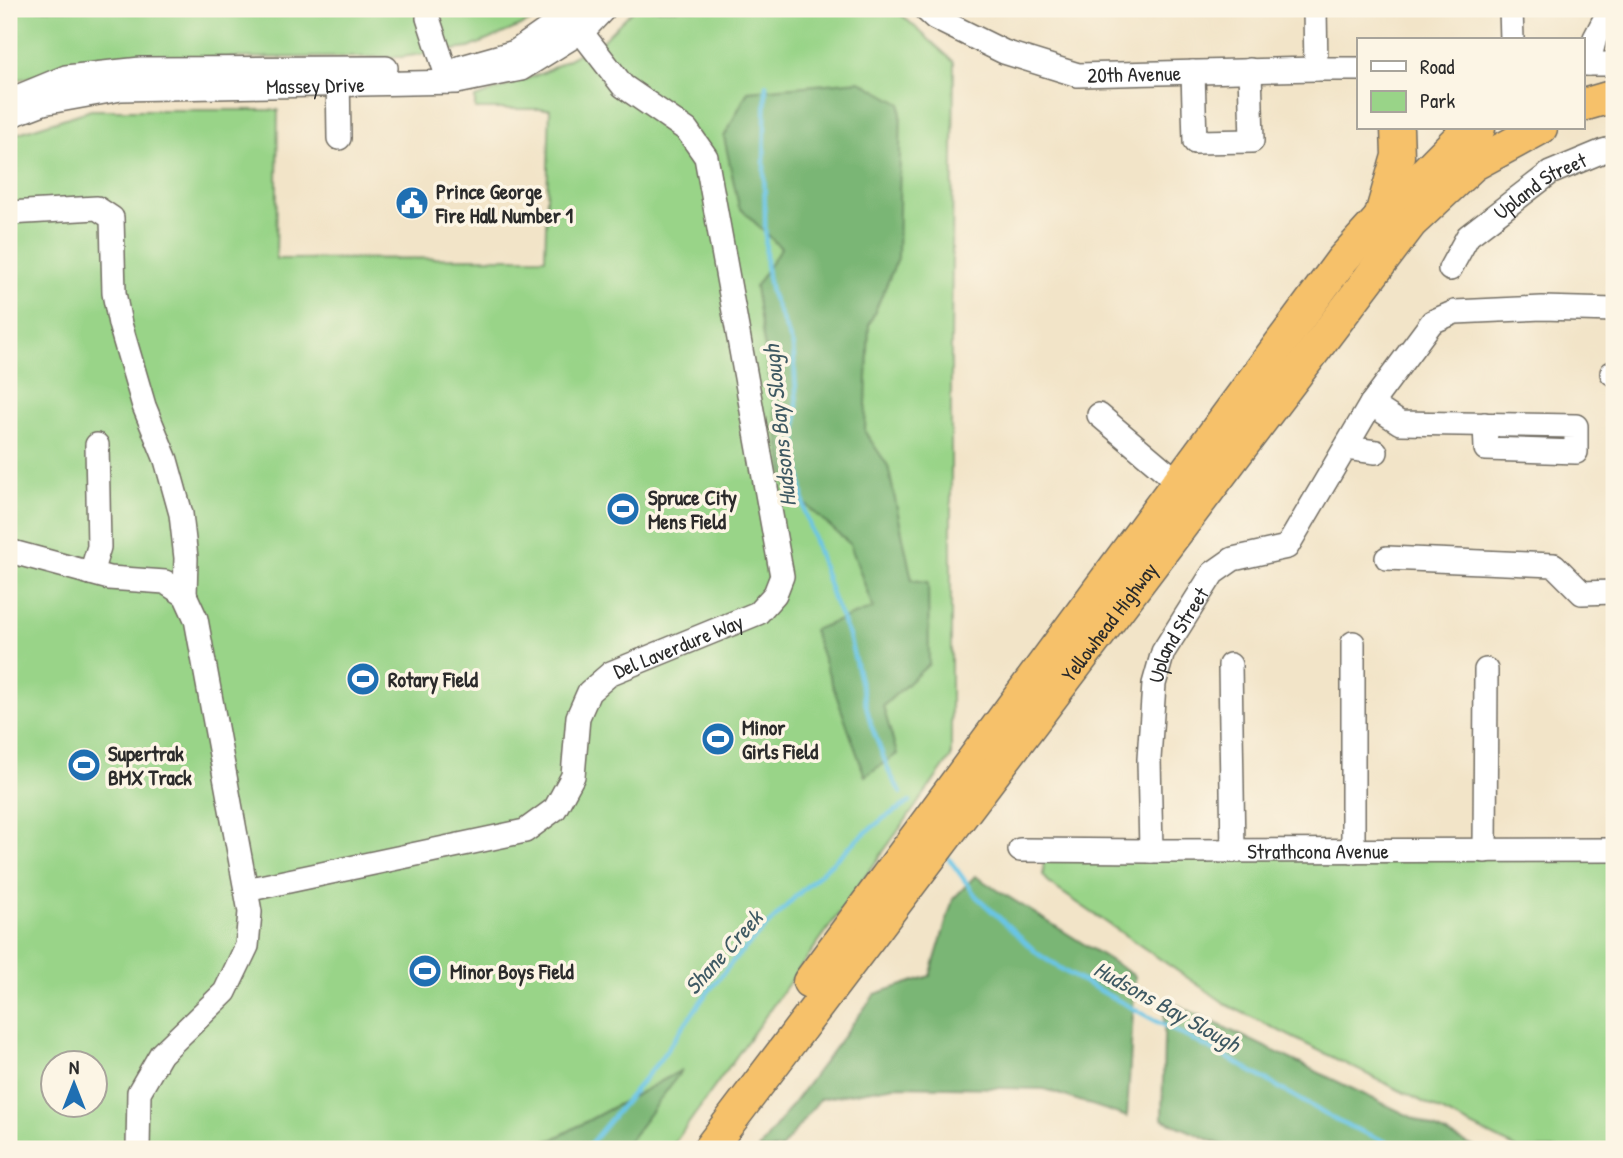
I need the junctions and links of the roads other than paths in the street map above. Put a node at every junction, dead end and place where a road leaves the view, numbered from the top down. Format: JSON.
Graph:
{"nodes":[{"id":1,"x":604,"y":9,"type":"edge"},
{"id":2,"x":925,"y":9,"type":"edge"},
{"id":3,"x":1315,"y":9,"type":"edge"},
{"id":4,"x":1511,"y":9,"type":"edge"},
{"id":5,"x":1610,"y":9,"type":"edge"},
{"id":6,"x":428,"y":18,"type":"dead end"},
{"id":7,"x":575,"y":19,"type":"edge"},
{"id":8,"x":1512,"y":38,"type":"edge"},
{"id":9,"x":1614,"y":64,"type":"edge"},
{"id":10,"x":1316,"y":69,"type":"junction"},
{"id":11,"x":1357,"y":69,"type":"edge"},
{"id":12,"x":1250,"y":70,"type":"junction"},
{"id":13,"x":1193,"y":72,"type":"junction"},
{"id":14,"x":1592,"y":72,"type":"edge"},
{"id":15,"x":446,"y":75,"type":"junction"},
{"id":16,"x":338,"y":77,"type":"junction"},
{"id":17,"x":66,"y":78,"type":"junction"},
{"id":18,"x":9,"y":94,"type":"edge"},
{"id":19,"x":1614,"y":96,"type":"edge"},
{"id":20,"x":9,"y":100,"type":"edge"},
{"id":21,"x":1584,"y":104,"type":"edge"},
{"id":22,"x":9,"y":116,"type":"edge"},
{"id":23,"x":1397,"y":130,"type":"edge"},
{"id":24,"x":1529,"y":130,"type":"edge"},
{"id":25,"x":339,"y":138,"type":"dead end"},
{"id":26,"x":1463,"y":141,"type":"edge"},
{"id":27,"x":1614,"y":148,"type":"edge"},
{"id":28,"x":9,"y":213,"type":"edge"},
{"id":29,"x":1380,"y":218,"type":"junction"},
{"id":30,"x":1450,"y":269,"type":"dead end"},
{"id":31,"x":1614,"y":310,"type":"edge"},
{"id":32,"x":1371,"y":404,"type":"junction"},
{"id":33,"x":1100,"y":415,"type":"dead end"},
{"id":34,"x":1485,"y":424,"type":"dead end"},
{"id":35,"x":97,"y":445,"type":"dead end"},
{"id":36,"x":1346,"y":448,"type":"junction"},
{"id":37,"x":1376,"y":452,"type":"dead end"},
{"id":38,"x":1178,"y":482,"type":"junction"},
{"id":39,"x":9,"y":551,"type":"edge"},
{"id":40,"x":1387,"y":558,"type":"dead end"},
{"id":41,"x":91,"y":573,"type":"junction"},
{"id":42,"x":1614,"y":592,"type":"edge"},
{"id":43,"x":185,"y":595,"type":"junction"},
{"id":44,"x":1353,"y":643,"type":"dead end"},
{"id":45,"x":1230,"y":665,"type":"dead end"},
{"id":46,"x":1486,"y":670,"type":"dead end"},
{"id":47,"x":1020,"y":850,"type":"dead end"},
{"id":48,"x":1614,"y":850,"type":"edge"},
{"id":49,"x":1151,"y":851,"type":"junction"},
{"id":50,"x":1233,"y":851,"type":"junction"},
{"id":51,"x":1353,"y":851,"type":"junction"},
{"id":52,"x":1485,"y":851,"type":"junction"},
{"id":53,"x":246,"y":890,"type":"junction"},
{"id":54,"x":138,"y":1149,"type":"edge"},
{"id":55,"x":686,"y":1149,"type":"edge"},
{"id":56,"x":709,"y":1149,"type":"edge"}],
"edges":[{"from":1,"to":7,"type":"street","name":"Massey Drive"},
{"from":2,"to":13,"type":"street","name":"20th Avenue"},
{"from":3,"to":10,"type":"street"},
{"from":4,"to":8,"type":"street"},
{"from":5,"to":14,"type":"street"},
{"from":6,"to":15,"type":"street"},
{"from":7,"to":15,"type":"street","name":"Massey Drive"},
{"from":7,"to":53,"type":"street","name":"Del Laverdure Way"},
{"from":9,"to":14,"type":"street"},
{"from":10,"to":11,"type":"street","name":"20th Avenue"},
{"from":10,"to":12,"type":"street","name":"20th Avenue"},
{"from":12,"to":13,"type":"street","name":"20th Avenue"},
{"from":12,"to":13,"type":"street"},
{"from":15,"to":16,"type":"street","name":"Massey Drive"},
{"from":16,"to":17,"type":"street","name":"Massey Drive"},
{"from":16,"to":22,"type":"street","name":"Massey Drive"},
{"from":16,"to":25,"type":"street"},
{"from":17,"to":18,"type":"street"},
{"from":17,"to":20,"type":"street","name":"Massey Drive"},
{"from":19,"to":21,"type":"highway"},
{"from":23,"to":29,"type":"highway"},
{"from":24,"to":26,"type":"highway","name":"Yellowhead Highway"},
{"from":26,"to":29,"type":"highway","name":"Yellowhead Highway"},
{"from":26,"to":56,"type":"highway","name":"Yellowhead Highway"},
{"from":27,"to":30,"type":"street","name":"Upland Street"},
{"from":28,"to":43,"type":"street"},
{"from":29,"to":38,"type":"highway","name":"Yellowhead Highway"},
{"from":31,"to":32,"type":"street","name":"Upland Street"},
{"from":32,"to":34,"type":"street"},
{"from":32,"to":36,"type":"street","name":"Upland Street"},
{"from":33,"to":38,"type":"street"},
{"from":35,"to":41,"type":"street"},
{"from":36,"to":37,"type":"street"},
{"from":36,"to":49,"type":"street","name":"Upland Street"},
{"from":38,"to":55,"type":"highway","name":"Yellowhead Highway"},
{"from":39,"to":41,"type":"street"},
{"from":40,"to":42,"type":"street"},
{"from":41,"to":43,"type":"street"},
{"from":43,"to":53,"type":"street"},
{"from":44,"to":51,"type":"street"},
{"from":45,"to":50,"type":"street"},
{"from":46,"to":52,"type":"street"},
{"from":47,"to":49,"type":"street","name":"Strathcona Avenue"},
{"from":48,"to":52,"type":"street","name":"Strathcona Avenue"},
{"from":49,"to":50,"type":"street","name":"Strathcona Avenue"},
{"from":50,"to":51,"type":"street","name":"Strathcona Avenue"},
{"from":51,"to":52,"type":"street","name":"Strathcona Avenue"},
{"from":53,"to":54,"type":"street"}]}
